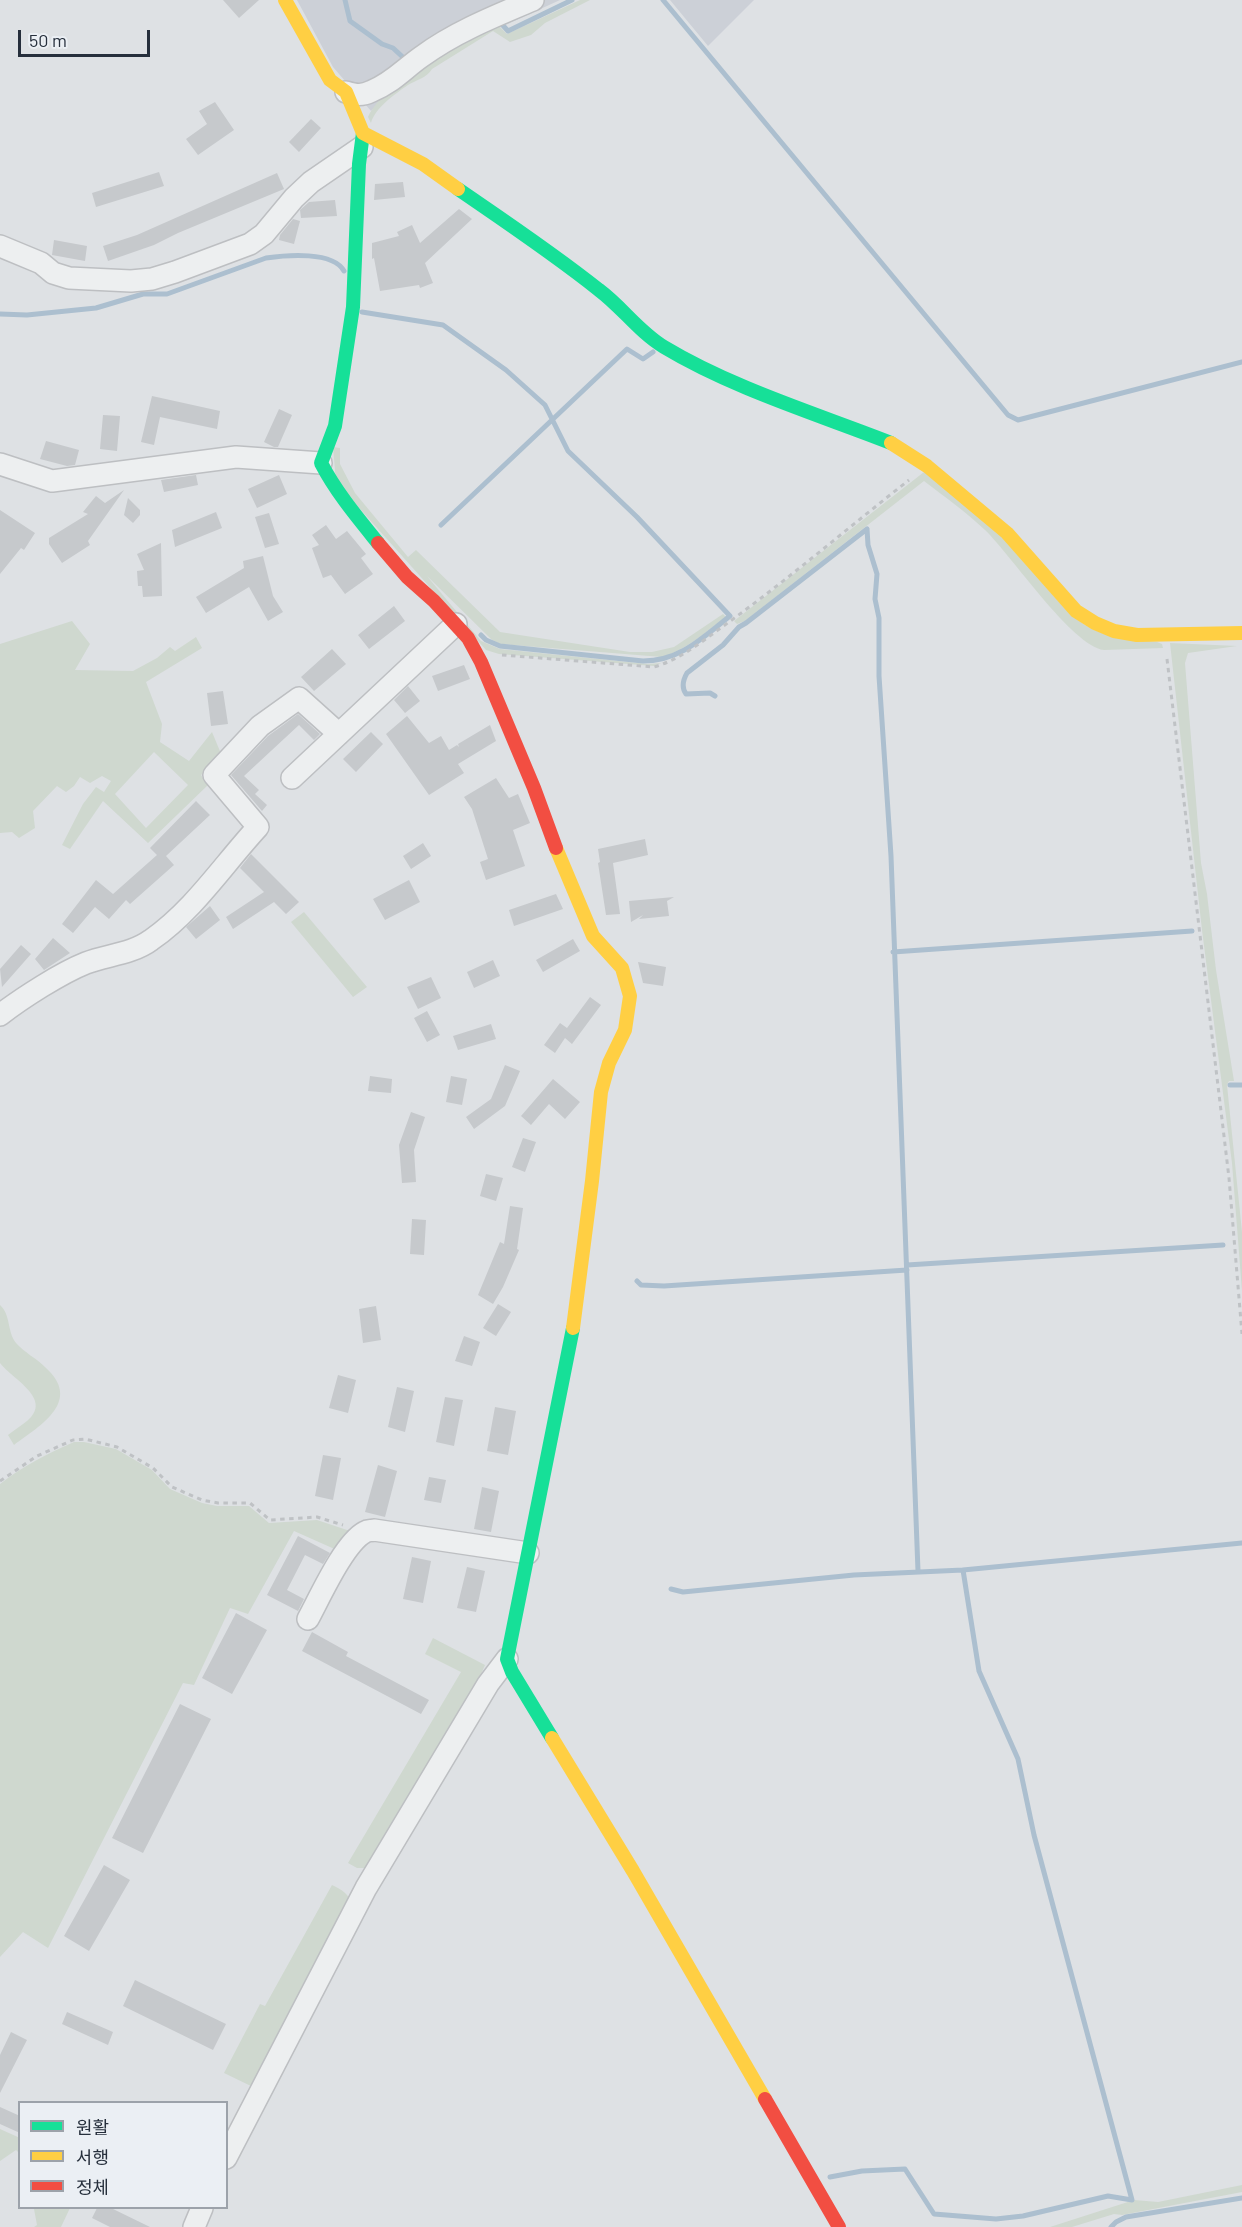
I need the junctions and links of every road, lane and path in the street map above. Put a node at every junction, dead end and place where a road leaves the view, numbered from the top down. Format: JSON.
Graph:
{"nodes":[{"id":1,"x":285,"y":0,"type":"edge"},
{"id":2,"x":533,"y":0,"type":"edge"},
{"id":3,"x":346,"y":92,"type":"junction"},
{"id":4,"x":362,"y":140,"type":"junction"},
{"id":5,"x":0,"y":246,"type":"edge"},
{"id":6,"x":321,"y":463,"type":"junction"},
{"id":7,"x":0,"y":464,"type":"edge"},
{"id":8,"x":927,"y":466,"type":"junction"},
{"id":9,"x":456,"y":624,"type":"junction"},
{"id":10,"x":1242,"y":633,"type":"edge"},
{"id":11,"x":1165,"y":636,"type":"junction"},
{"id":12,"x":474,"y":649,"type":"junction"},
{"id":13,"x":339,"y":734,"type":"junction"},
{"id":14,"x":292,"y":778,"type":"dead end"},
{"id":15,"x":0,"y":1015,"type":"edge"},
{"id":16,"x":1242,"y":1334,"type":"edge"},
{"id":17,"x":0,"y":1481,"type":"edge"},
{"id":18,"x":365,"y":1532,"type":"junction"},
{"id":19,"x":528,"y":1553,"type":"junction"},
{"id":20,"x":308,"y":1619,"type":"dead end"},
{"id":21,"x":507,"y":1659,"type":"junction"},
{"id":22,"x":228,"y":2154,"type":"edge"},
{"id":23,"x":202,"y":2209,"type":"edge"},
{"id":24,"x":194,"y":2227,"type":"edge"},
{"id":25,"x":839,"y":2227,"type":"edge"}],
"edges":[{"from":1,"to":3,"type":"street"},
{"from":2,"to":3,"type":"street"},
{"from":3,"to":4,"type":"street"},
{"from":4,"to":5,"type":"street"},
{"from":4,"to":6,"type":"street"},
{"from":4,"to":8,"type":"street"},
{"from":6,"to":7,"type":"street"},
{"from":6,"to":9,"type":"street"},
{"from":8,"to":11,"type":"street"},
{"from":8,"to":12,"type":"path"},
{"from":9,"to":12,"type":"street"},
{"from":9,"to":13,"type":"street"},
{"from":10,"to":11,"type":"street"},
{"from":11,"to":16,"type":"path"},
{"from":12,"to":19,"type":"street"},
{"from":13,"to":14,"type":"street"},
{"from":13,"to":15,"type":"street"},
{"from":17,"to":18,"type":"path"},
{"from":18,"to":19,"type":"street"},
{"from":18,"to":20,"type":"street"},
{"from":19,"to":21,"type":"street"},
{"from":21,"to":22,"type":"street"},
{"from":21,"to":25,"type":"street"},
{"from":23,"to":24,"type":"street"}]}
